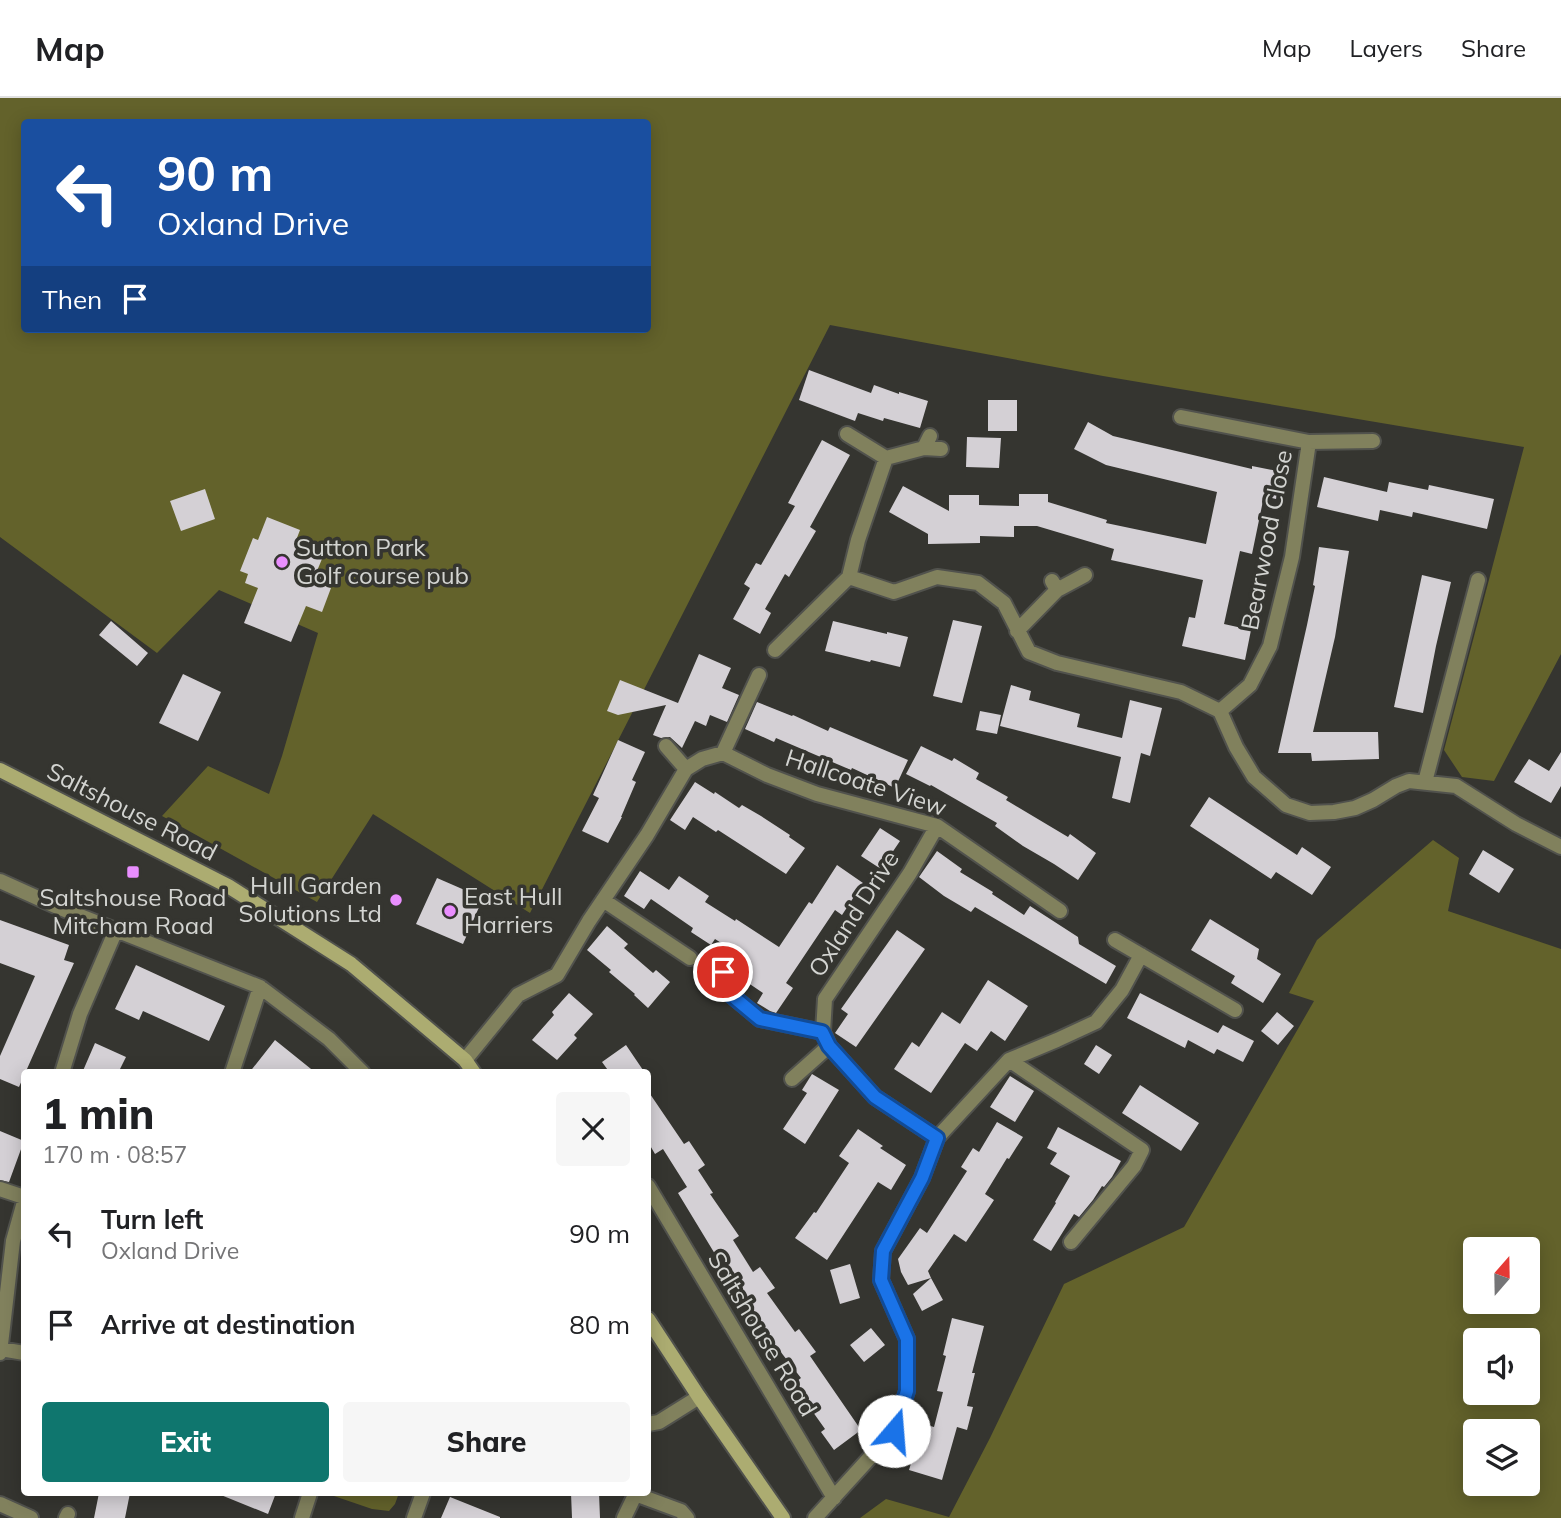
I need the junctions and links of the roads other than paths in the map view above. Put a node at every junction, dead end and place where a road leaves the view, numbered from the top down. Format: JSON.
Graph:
{"nodes":[{"id":1,"x":1181,"y":417,"type":"dead end"},
{"id":2,"x":846,"y":434,"type":"dead end"},
{"id":3,"x":1373,"y":441,"type":"dead end"},
{"id":4,"x":1309,"y":442,"type":"junction"},
{"id":5,"x":941,"y":449,"type":"dead end"},
{"id":6,"x":887,"y":458,"type":"junction"},
{"id":7,"x":1085,"y":575,"type":"dead end"},
{"id":8,"x":849,"y":577,"type":"junction"},
{"id":9,"x":1478,"y":580,"type":"dead end"},
{"id":10,"x":1017,"y":631,"type":"junction"},
{"id":11,"x":775,"y":650,"type":"dead end"},
{"id":12,"x":759,"y":675,"type":"dead end"},
{"id":13,"x":1220,"y":711,"type":"junction"},
{"id":14,"x":666,"y":746,"type":"dead end"},
{"id":15,"x":723,"y":753,"type":"junction"},
{"id":16,"x":685,"y":769,"type":"junction"},
{"id":17,"x":0,"y":770,"type":"edge"},
{"id":18,"x":1425,"y":782,"type":"junction"},
{"id":19,"x":937,"y":825,"type":"junction"},
{"id":20,"x":1561,"y":847,"type":"edge"},
{"id":21,"x":0,"y":881,"type":"edge"},
{"id":22,"x":603,"y":900,"type":"junction"},
{"id":23,"x":1060,"y":911,"type":"dead end"},
{"id":24,"x":116,"y":930,"type":"junction"},
{"id":25,"x":1115,"y":940,"type":"dead end"},
{"id":26,"x":1141,"y":955,"type":"junction"},
{"id":27,"x":690,"y":958,"type":"dead end"},
{"id":28,"x":723,"y":972,"type":"dead end"},
{"id":29,"x":260,"y":987,"type":"junction"},
{"id":30,"x":1235,"y":1010,"type":"dead end"},
{"id":31,"x":826,"y":1039,"type":"junction"},
{"id":32,"x":465,"y":1060,"type":"junction"},
{"id":33,"x":1009,"y":1060,"type":"junction"},
{"id":34,"x":63,"y":1069,"type":"edge"},
{"id":35,"x":233,"y":1069,"type":"edge"},
{"id":36,"x":359,"y":1069,"type":"edge"},
{"id":37,"x":471,"y":1069,"type":"edge"},
{"id":38,"x":792,"y":1079,"type":"dead end"},
{"id":39,"x":937,"y":1138,"type":"junction"},
{"id":40,"x":0,"y":1189,"type":"edge"},
{"id":41,"x":651,"y":1194,"type":"edge"},
{"id":42,"x":21,"y":1198,"type":"edge"},
{"id":43,"x":21,"y":1210,"type":"edge"},
{"id":44,"x":1070,"y":1242,"type":"dead end"},
{"id":45,"x":651,"y":1324,"type":"edge"},
{"id":46,"x":0,"y":1351,"type":"edge"},
{"id":47,"x":21,"y":1353,"type":"edge"},
{"id":48,"x":699,"y":1397,"type":"junction"},
{"id":49,"x":651,"y":1423,"type":"edge"},
{"id":50,"x":309,"y":1496,"type":"edge"},
{"id":51,"x":423,"y":1496,"type":"edge"},
{"id":52,"x":635,"y":1496,"type":"edge"},
{"id":53,"x":644,"y":1496,"type":"edge"},
{"id":54,"x":834,"y":1498,"type":"junction"},
{"id":55,"x":0,"y":1504,"type":"edge"},
{"id":56,"x":31,"y":1518,"type":"edge"},
{"id":57,"x":302,"y":1518,"type":"edge"},
{"id":58,"x":414,"y":1518,"type":"edge"},
{"id":59,"x":624,"y":1518,"type":"edge"},
{"id":60,"x":687,"y":1518,"type":"edge"},
{"id":61,"x":783,"y":1518,"type":"edge"},
{"id":62,"x":815,"y":1518,"type":"edge"}],
"edges":[{"from":1,"to":4,"type":"street","name":"Bearwood Close"},
{"from":2,"to":6,"type":"street"},
{"from":3,"to":4,"type":"street","name":"Bearwood Close"},
{"from":4,"to":13,"type":"street","name":"Bearwood Close"},
{"from":5,"to":6,"type":"street"},
{"from":6,"to":8,"type":"street"},
{"from":7,"to":10,"type":"street"},
{"from":8,"to":10,"type":"street"},
{"from":8,"to":11,"type":"street"},
{"from":9,"to":18,"type":"street"},
{"from":10,"to":13,"type":"street"},
{"from":12,"to":15,"type":"street"},
{"from":13,"to":18,"type":"street"},
{"from":14,"to":16,"type":"street"},
{"from":15,"to":16,"type":"street"},
{"from":15,"to":19,"type":"street","name":"Hallcoate View"},
{"from":16,"to":22,"type":"street"},
{"from":17,"to":32,"type":"main road","name":"Saltshouse Road"},
{"from":18,"to":20,"type":"street"},
{"from":19,"to":23,"type":"street","name":"Hallcoate View"},
{"from":19,"to":31,"type":"street","name":"Oxland Drive"},
{"from":21,"to":24,"type":"street"},
{"from":22,"to":27,"type":"street"},
{"from":22,"to":32,"type":"street"},
{"from":24,"to":29,"type":"street"},
{"from":24,"to":34,"type":"street"},
{"from":25,"to":26,"type":"street"},
{"from":26,"to":30,"type":"street"},
{"from":26,"to":33,"type":"street"},
{"from":28,"to":31,"type":"street"},
{"from":29,"to":35,"type":"street"},
{"from":29,"to":36,"type":"street"},
{"from":31,"to":38,"type":"street"},
{"from":31,"to":39,"type":"street"},
{"from":32,"to":37,"type":"main road","name":"Saltshouse Road"},
{"from":33,"to":39,"type":"street"},
{"from":33,"to":44,"type":"street"},
{"from":39,"to":54,"type":"street"},
{"from":40,"to":42,"type":"street"},
{"from":41,"to":54,"type":"street","name":"Saltshouse Road"},
{"from":43,"to":46,"type":"street"},
{"from":45,"to":48,"type":"main road"},
{"from":46,"to":47,"type":"street"},
{"from":48,"to":49,"type":"street"},
{"from":48,"to":61,"type":"main road"},
{"from":50,"to":57,"type":"street"},
{"from":51,"to":58,"type":"street"},
{"from":52,"to":59,"type":"street"},
{"from":53,"to":60,"type":"street"},
{"from":54,"to":62,"type":"street"},
{"from":55,"to":56,"type":"street"}]}
